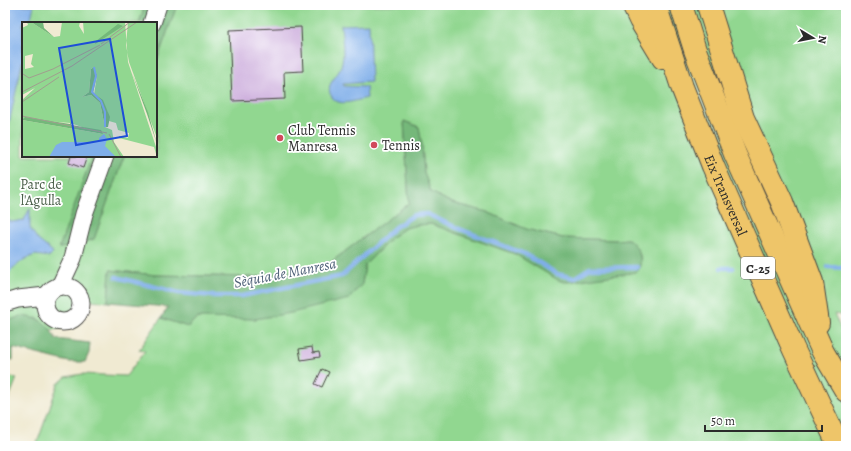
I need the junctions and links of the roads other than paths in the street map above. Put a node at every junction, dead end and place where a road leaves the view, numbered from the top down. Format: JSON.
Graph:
{"nodes":[{"id":1,"x":158,"y":5,"type":"edge"},
{"id":2,"x":633,"y":5,"type":"edge"},
{"id":3,"x":655,"y":5,"type":"edge"},
{"id":4,"x":681,"y":5,"type":"edge"},
{"id":5,"x":708,"y":5,"type":"edge"},
{"id":6,"x":152,"y":22,"type":"edge"},
{"id":7,"x":682,"y":87,"type":"junction"},
{"id":8,"x":104,"y":157,"type":"edge"},
{"id":9,"x":66,"y":287,"type":"junction"},
{"id":10,"x":12,"y":301,"type":"edge"},
{"id":11,"x":46,"y":302,"type":"junction"},
{"id":12,"x":822,"y":352,"type":"junction"},
{"id":13,"x":846,"y":391,"type":"edge"},
{"id":14,"x":839,"y":446,"type":"edge"}],
"edges":[{"from":1,"to":6,"type":"street"},
{"from":2,"to":7,"type":"highway"},
{"from":3,"to":7,"type":"highway","name":"Eix Transversal","number":"C-25"},
{"from":4,"to":12,"type":"highway","name":"Eix Transversal","number":"C-25"},
{"from":5,"to":12,"type":"highway"},
{"from":7,"to":14,"type":"highway","name":"Eix Transversal","number":"C-25"},
{"from":8,"to":9,"type":"street"},
{"from":9,"to":11,"type":"street"},
{"from":9,"to":11,"type":"street"},
{"from":10,"to":11,"type":"street"},
{"from":12,"to":13,"type":"highway","name":"Eix Transversal","number":"C-25"}]}
